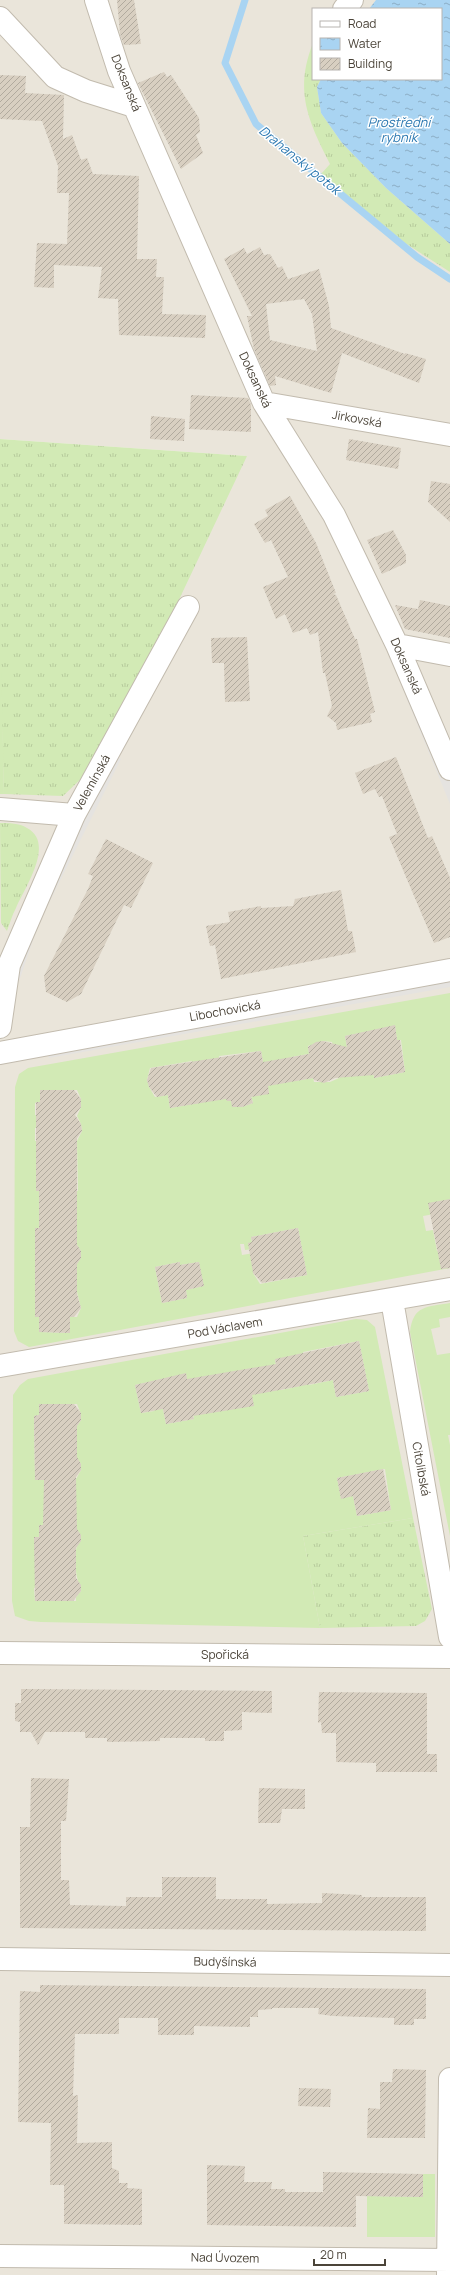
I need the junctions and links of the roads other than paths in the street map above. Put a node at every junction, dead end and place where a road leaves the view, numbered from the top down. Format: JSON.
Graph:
{"nodes":[{"id":1,"x":352,"y":0,"type":"edge"},
{"id":2,"x":103,"y":6,"type":"edge"},
{"id":3,"x":345,"y":8,"type":"edge"},
{"id":4,"x":0,"y":18,"type":"edge"},
{"id":5,"x":134,"y":106,"type":"junction"},
{"id":6,"x":264,"y":403,"type":"junction"},
{"id":7,"x":450,"y":435,"type":"edge"},
{"id":8,"x":188,"y":607,"type":"dead end"},
{"id":9,"x":397,"y":645,"type":"junction"},
{"id":10,"x":450,"y":655,"type":"edge"},
{"id":11,"x":450,"y":770,"type":"edge"},
{"id":12,"x":0,"y":809,"type":"edge"},
{"id":13,"x":74,"y":815,"type":"junction"},
{"id":14,"x":5,"y":962,"type":"edge"},
{"id":15,"x":450,"y":970,"type":"edge"},
{"id":16,"x":0,"y":1027,"type":"edge"},
{"id":17,"x":0,"y":1053,"type":"edge"},
{"id":18,"x":450,"y":1289,"type":"edge"},
{"id":19,"x":392,"y":1300,"type":"junction"},
{"id":20,"x":0,"y":1366,"type":"edge"},
{"id":21,"x":450,"y":1637,"type":"edge"},
{"id":22,"x":0,"y":1653,"type":"edge"},
{"id":23,"x":450,"y":1657,"type":"edge"},
{"id":24,"x":0,"y":1959,"type":"edge"},
{"id":25,"x":450,"y":1964,"type":"edge"},
{"id":26,"x":450,"y":2079,"type":"edge"},
{"id":27,"x":0,"y":2256,"type":"edge"},
{"id":28,"x":449,"y":2265,"type":"edge"}],
"edges":[{"from":1,"to":3,"type":"street"},
{"from":2,"to":5,"type":"street","name":"Doksanská"},
{"from":4,"to":5,"type":"street"},
{"from":5,"to":6,"type":"street","name":"Doksanská"},
{"from":6,"to":7,"type":"street","name":"Jirkovská"},
{"from":6,"to":9,"type":"street","name":"Doksanská"},
{"from":8,"to":13,"type":"street","name":"Velemínská"},
{"from":9,"to":10,"type":"street"},
{"from":9,"to":11,"type":"street","name":"Doksanská"},
{"from":12,"to":13,"type":"street"},
{"from":13,"to":14,"type":"street","name":"Velemínská"},
{"from":14,"to":16,"type":"street","name":"Velemínská"},
{"from":15,"to":17,"type":"street","name":"Libochovická"},
{"from":18,"to":19,"type":"street","name":"Pod Václavem"},
{"from":19,"to":20,"type":"street","name":"Pod Václavem"},
{"from":19,"to":21,"type":"street","name":"Citolibská"},
{"from":22,"to":23,"type":"street","name":"Spořická"},
{"from":24,"to":25,"type":"street","name":"Budyšínská"},
{"from":26,"to":28,"type":"street"},
{"from":27,"to":28,"type":"street","name":"Nad Úvozem"}]}
